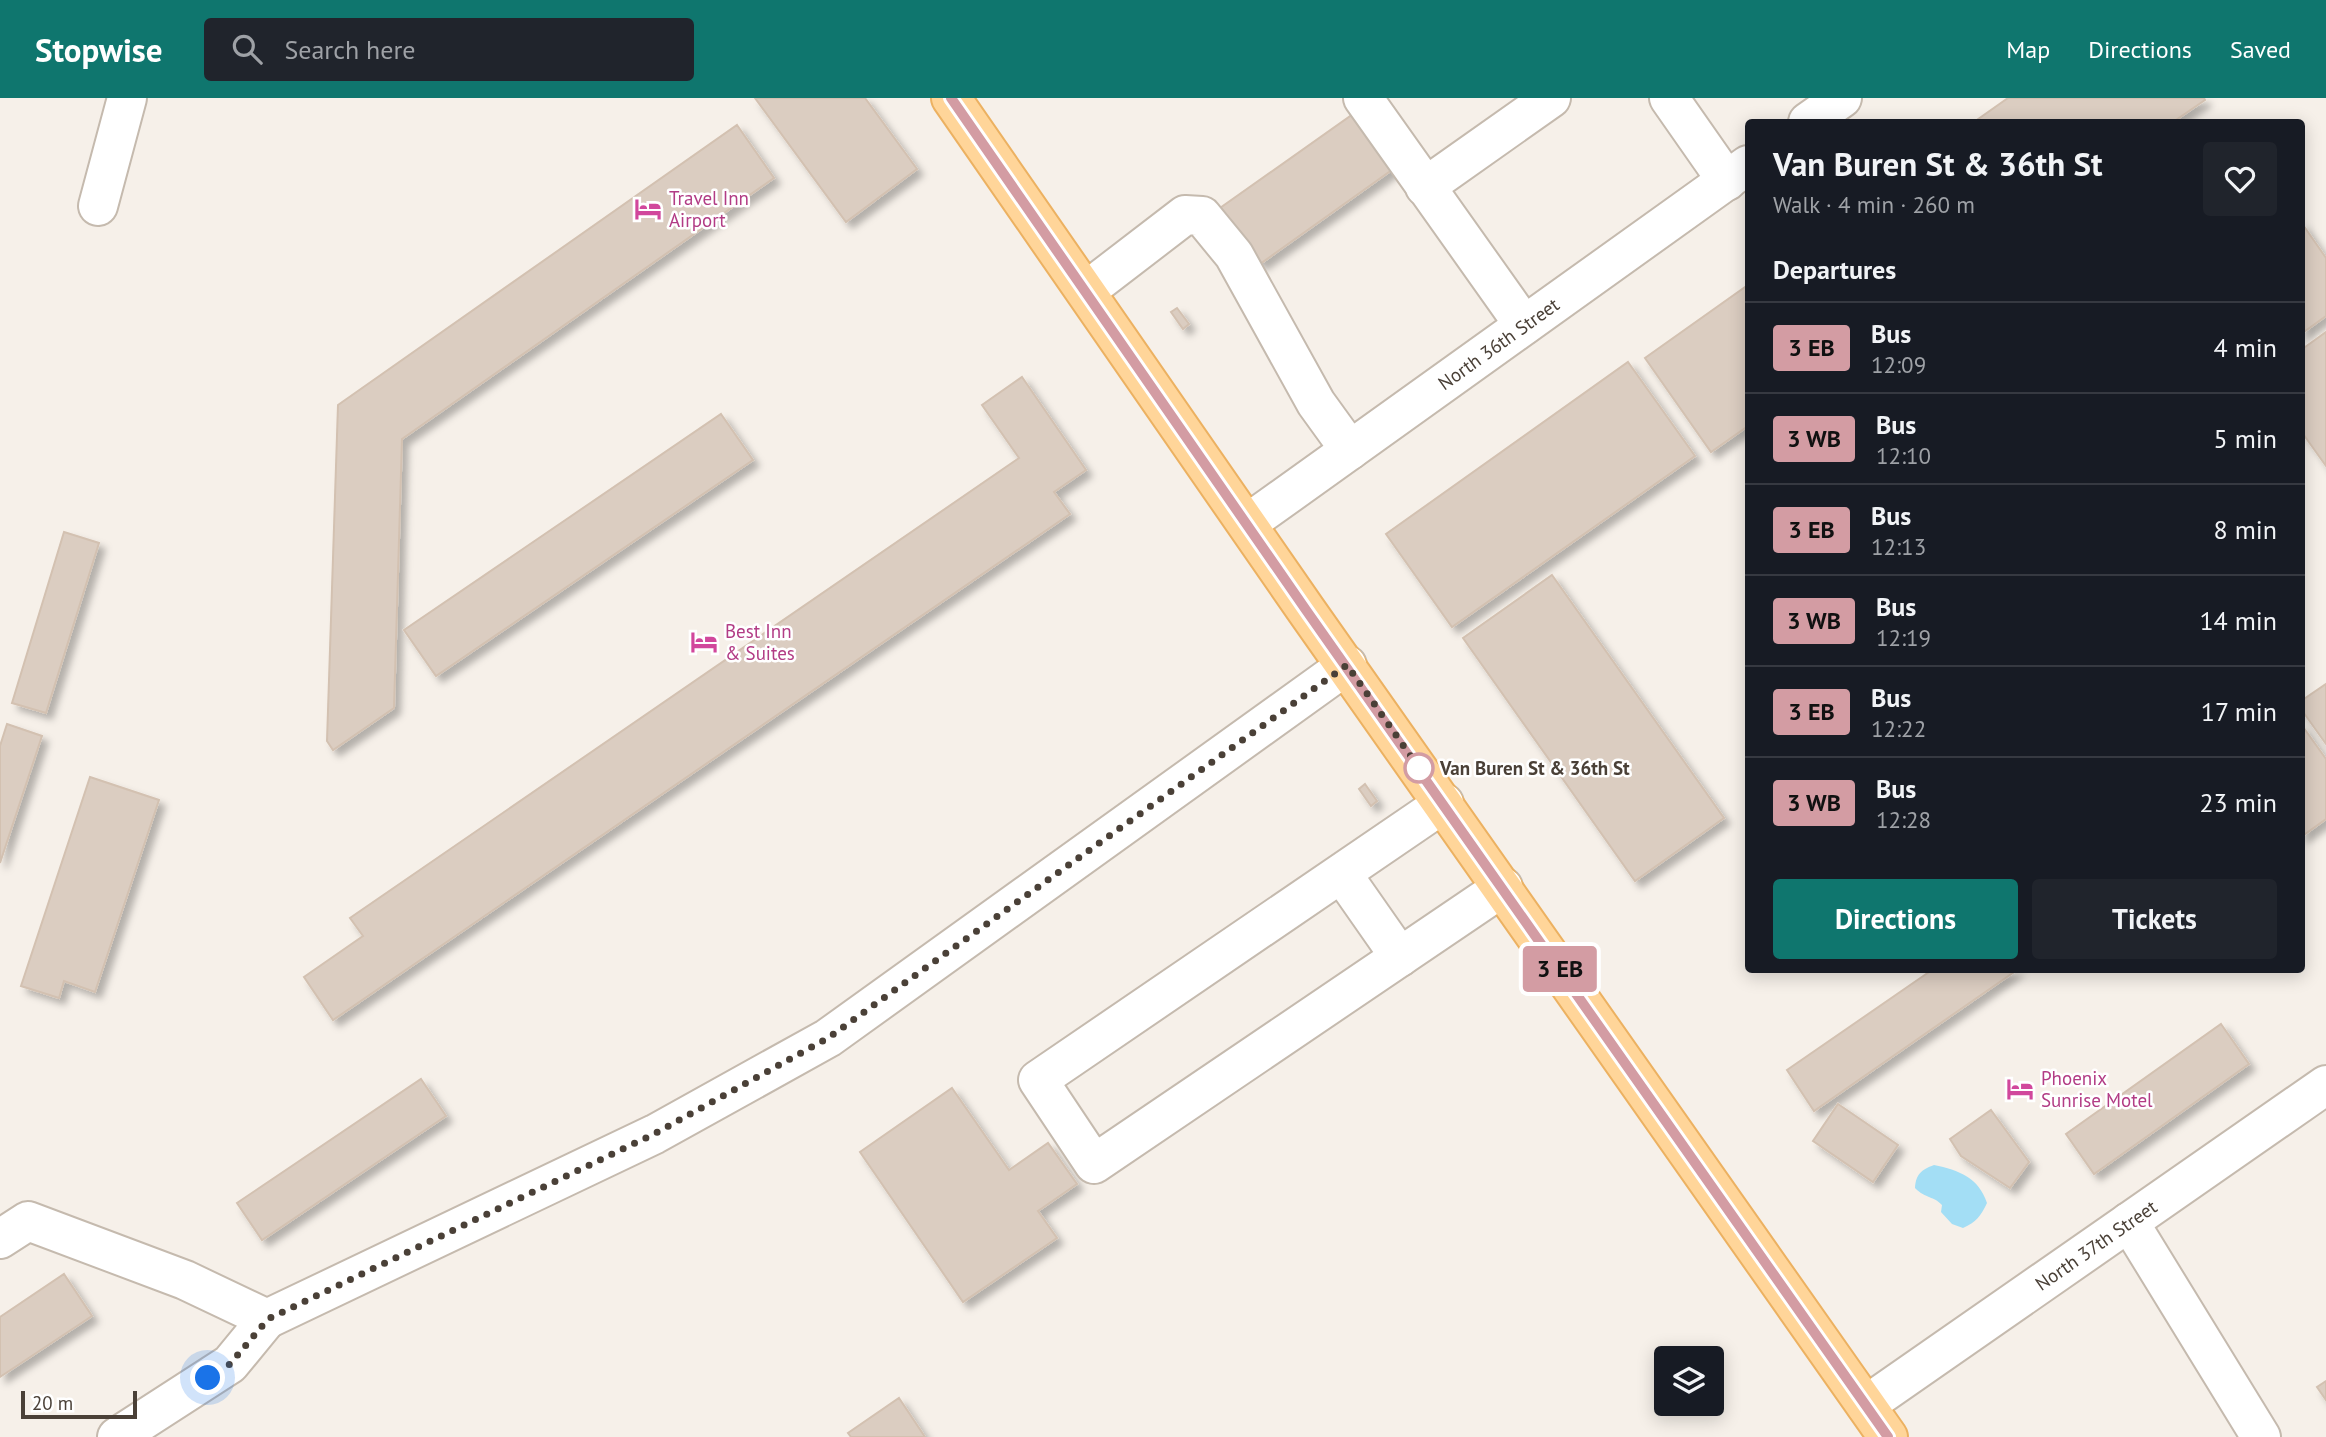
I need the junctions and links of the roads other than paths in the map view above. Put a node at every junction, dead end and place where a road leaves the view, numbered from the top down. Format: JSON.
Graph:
{"nodes":[{"id":1,"x":127,"y":98,"type":"edge"},
{"id":2,"x":951,"y":98,"type":"edge"},
{"id":3,"x":1363,"y":98,"type":"edge"},
{"id":4,"x":1551,"y":98,"type":"edge"},
{"id":5,"x":1669,"y":98,"type":"edge"},
{"id":6,"x":1842,"y":98,"type":"edge"},
{"id":7,"x":1812,"y":119,"type":"edge"},
{"id":8,"x":1737,"y":173,"type":"edge"},
{"id":9,"x":1425,"y":187,"type":"junction"},
{"id":10,"x":99,"y":206,"type":"dead end"},
{"id":11,"x":1086,"y":291,"type":"junction"},
{"id":12,"x":1524,"y":326,"type":"junction"},
{"id":13,"x":1350,"y":450,"type":"junction"},
{"id":14,"x":1248,"y":523,"type":"junction"},
{"id":15,"x":1347,"y":665,"type":"junction"},
{"id":16,"x":1444,"y":803,"type":"junction"},
{"id":17,"x":1342,"y":874,"type":"junction"},
{"id":18,"x":1503,"y":887,"type":"junction"},
{"id":19,"x":1400,"y":957,"type":"junction"},
{"id":20,"x":2326,"y":1085,"type":"edge"},
{"id":21,"x":2129,"y":1222,"type":"junction"},
{"id":22,"x":0,"y":1239,"type":"edge"},
{"id":23,"x":268,"y":1319,"type":"junction"},
{"id":24,"x":1866,"y":1405,"type":"junction"},
{"id":25,"x":117,"y":1437,"type":"edge"},
{"id":26,"x":1888,"y":1437,"type":"edge"},
{"id":27,"x":2261,"y":1437,"type":"edge"}],
"edges":[{"from":1,"to":10,"type":"street"},
{"from":2,"to":11,"type":"main road"},
{"from":3,"to":9,"type":"street"},
{"from":4,"to":9,"type":"street"},
{"from":5,"to":8,"type":"street"},
{"from":6,"to":7,"type":"street"},
{"from":8,"to":12,"type":"street","name":"North 36th Street"},
{"from":9,"to":12,"type":"street"},
{"from":11,"to":13,"type":"street"},
{"from":11,"to":14,"type":"main road"},
{"from":12,"to":13,"type":"street","name":"North 36th Street"},
{"from":13,"to":14,"type":"street","name":"North 36th Street"},
{"from":14,"to":15,"type":"main road"},
{"from":15,"to":16,"type":"main road"},
{"from":15,"to":23,"type":"street"},
{"from":16,"to":17,"type":"street"},
{"from":16,"to":18,"type":"main road"},
{"from":17,"to":19,"type":"street"},
{"from":17,"to":19,"type":"street"},
{"from":18,"to":19,"type":"street"},
{"from":18,"to":24,"type":"main road"},
{"from":20,"to":21,"type":"street","name":"North 37th Street"},
{"from":21,"to":24,"type":"street","name":"North 37th Street"},
{"from":21,"to":27,"type":"street"},
{"from":22,"to":23,"type":"street"},
{"from":23,"to":25,"type":"street"},
{"from":24,"to":26,"type":"main road"}]}
